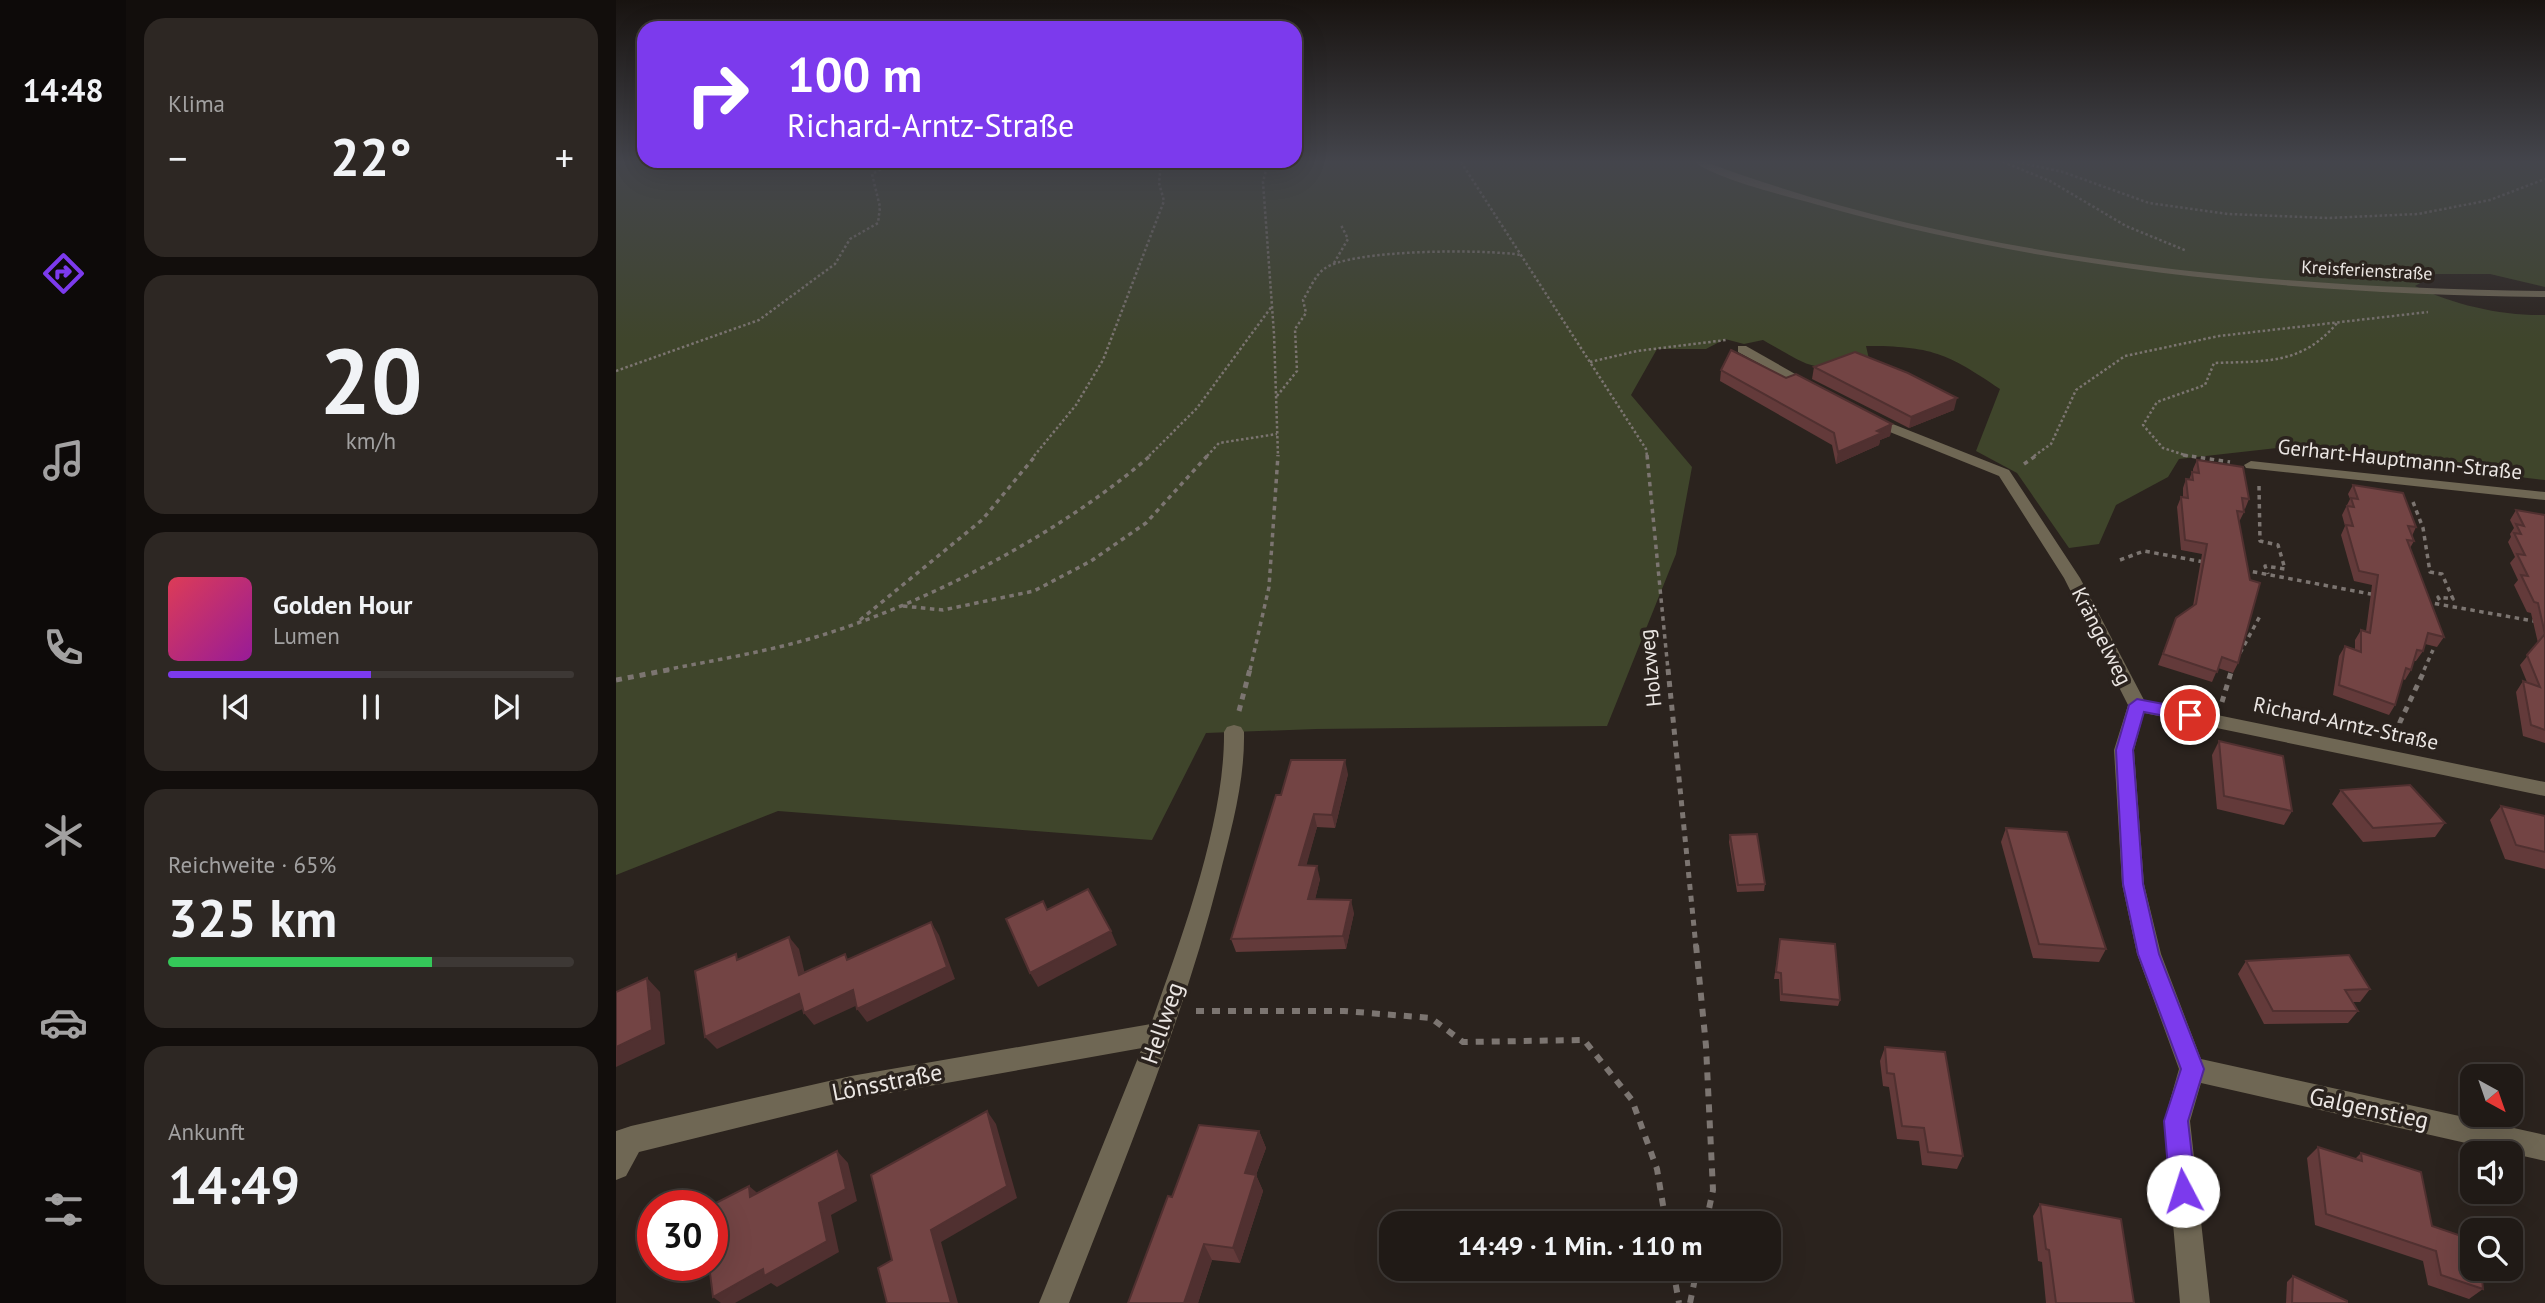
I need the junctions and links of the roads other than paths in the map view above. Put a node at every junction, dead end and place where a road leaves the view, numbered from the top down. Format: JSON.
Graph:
{"nodes":[{"id":1,"x":1903,"y":223,"type":"edge"},
{"id":2,"x":2457,"y":281,"type":"dead end"},
{"id":3,"x":2476,"y":292,"type":"junction"},
{"id":4,"x":2545,"y":293,"type":"edge"},
{"id":5,"x":1742,"y":349,"type":"road end"},
{"id":6,"x":1822,"y":393,"type":"edge"},
{"id":7,"x":1855,"y":412,"type":"edge"},
{"id":8,"x":2251,"y":464,"type":"road end"},
{"id":9,"x":2545,"y":496,"type":"edge"},
{"id":10,"x":2137,"y":705,"type":"junction"},
{"id":11,"x":1234,"y":732,"type":"road end"},
{"id":12,"x":2545,"y":789,"type":"edge"},
{"id":13,"x":1164,"y":1024,"type":"junction"},
{"id":14,"x":2192,"y":1069,"type":"junction"},
{"id":15,"x":624,"y":1141,"type":"edge"},
{"id":16,"x":2545,"y":1148,"type":"edge"},
{"id":17,"x":616,"y":1166,"type":"edge"},
{"id":18,"x":1054,"y":1303,"type":"edge"},
{"id":19,"x":2195,"y":1303,"type":"edge"}],
"edges":[{"from":1,"to":3,"type":"street","name":"Kreisferienstraße"},
{"from":2,"to":3,"type":"street"},
{"from":3,"to":4,"type":"street","name":"Kreisferienstraße"},
{"from":5,"to":6,"type":"street"},
{"from":7,"to":10,"type":"street","name":"Krängelweg"},
{"from":8,"to":9,"type":"street","name":"Gerhart-Hauptmann-Straße"},
{"from":10,"to":12,"type":"street","name":"Richard-Arntz-Straße"},
{"from":10,"to":14,"type":"street","name":"Krängelweg"},
{"from":11,"to":13,"type":"street","name":"Hellweg"},
{"from":13,"to":15,"type":"street","name":"Lönsstraße"},
{"from":13,"to":18,"type":"street","name":"Hellweg"},
{"from":14,"to":16,"type":"street","name":"Galgenstieg"},
{"from":14,"to":19,"type":"street"},
{"from":15,"to":17,"type":"street"}]}
